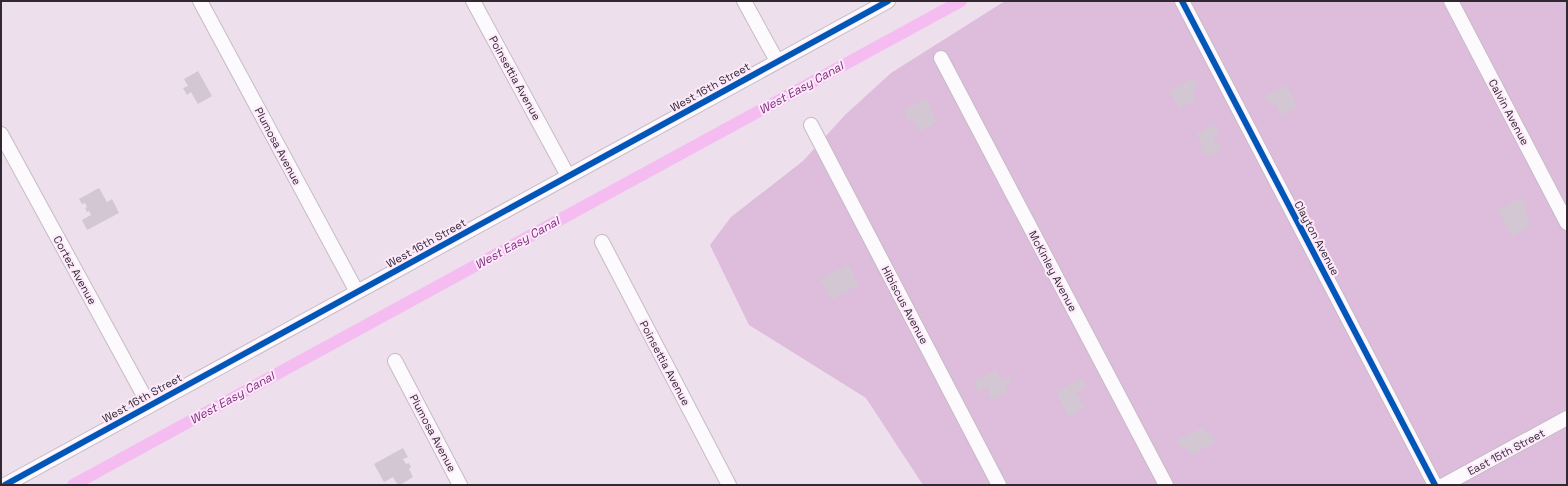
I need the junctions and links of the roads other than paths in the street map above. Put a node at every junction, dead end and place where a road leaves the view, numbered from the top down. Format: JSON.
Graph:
{"nodes":[{"id":1,"x":200,"y":1,"type":"edge"},
{"id":2,"x":473,"y":1,"type":"edge"},
{"id":3,"x":744,"y":1,"type":"edge"},
{"id":4,"x":888,"y":1,"type":"edge"},
{"id":5,"x":1182,"y":1,"type":"edge"},
{"id":6,"x":1451,"y":1,"type":"edge"},
{"id":7,"x":942,"y":58,"type":"dead end"},
{"id":8,"x":777,"y":61,"type":"junction"},
{"id":9,"x":811,"y":126,"type":"dead end"},
{"id":10,"x":1,"y":134,"type":"edge"},
{"id":11,"x":568,"y":176,"type":"junction"},
{"id":12,"x":1567,"y":222,"type":"edge"},
{"id":13,"x":602,"y":242,"type":"dead end"},
{"id":14,"x":357,"y":292,"type":"junction"},
{"id":15,"x":395,"y":360,"type":"dead end"},
{"id":16,"x":149,"y":405,"type":"junction"},
{"id":17,"x":1567,"y":418,"type":"edge"},
{"id":18,"x":5,"y":485,"type":"edge"},
{"id":19,"x":460,"y":485,"type":"edge"},
{"id":20,"x":729,"y":485,"type":"edge"},
{"id":21,"x":999,"y":485,"type":"edge"},
{"id":22,"x":1166,"y":485,"type":"edge"},
{"id":23,"x":1435,"y":485,"type":"edge"},
{"id":24,"x":1444,"y":485,"type":"edge"}],
"edges":[{"from":1,"to":14,"type":"street","name":"Plumosa Avenue"},
{"from":2,"to":11,"type":"street","name":"Poinsettia Avenue"},
{"from":3,"to":8,"type":"street"},
{"from":4,"to":8,"type":"street","name":"West 16th Street"},
{"from":5,"to":23,"type":"street","name":"Clayton Avenue"},
{"from":6,"to":12,"type":"street","name":"Calvin Avenue"},
{"from":7,"to":22,"type":"street","name":"McKinley Avenue"},
{"from":8,"to":11,"type":"street","name":"West 16th Street"},
{"from":9,"to":21,"type":"street","name":"Hibiscus Avenue"},
{"from":10,"to":16,"type":"street","name":"Cortez Avenue"},
{"from":11,"to":14,"type":"street","name":"West 16th Street"},
{"from":13,"to":20,"type":"street","name":"Poinsettia Avenue"},
{"from":14,"to":16,"type":"street","name":"West 16th Street"},
{"from":15,"to":19,"type":"street","name":"Plumosa Avenue"},
{"from":16,"to":18,"type":"street","name":"West 16th Street"},
{"from":17,"to":24,"type":"street","name":"East 15th Street"}]}
